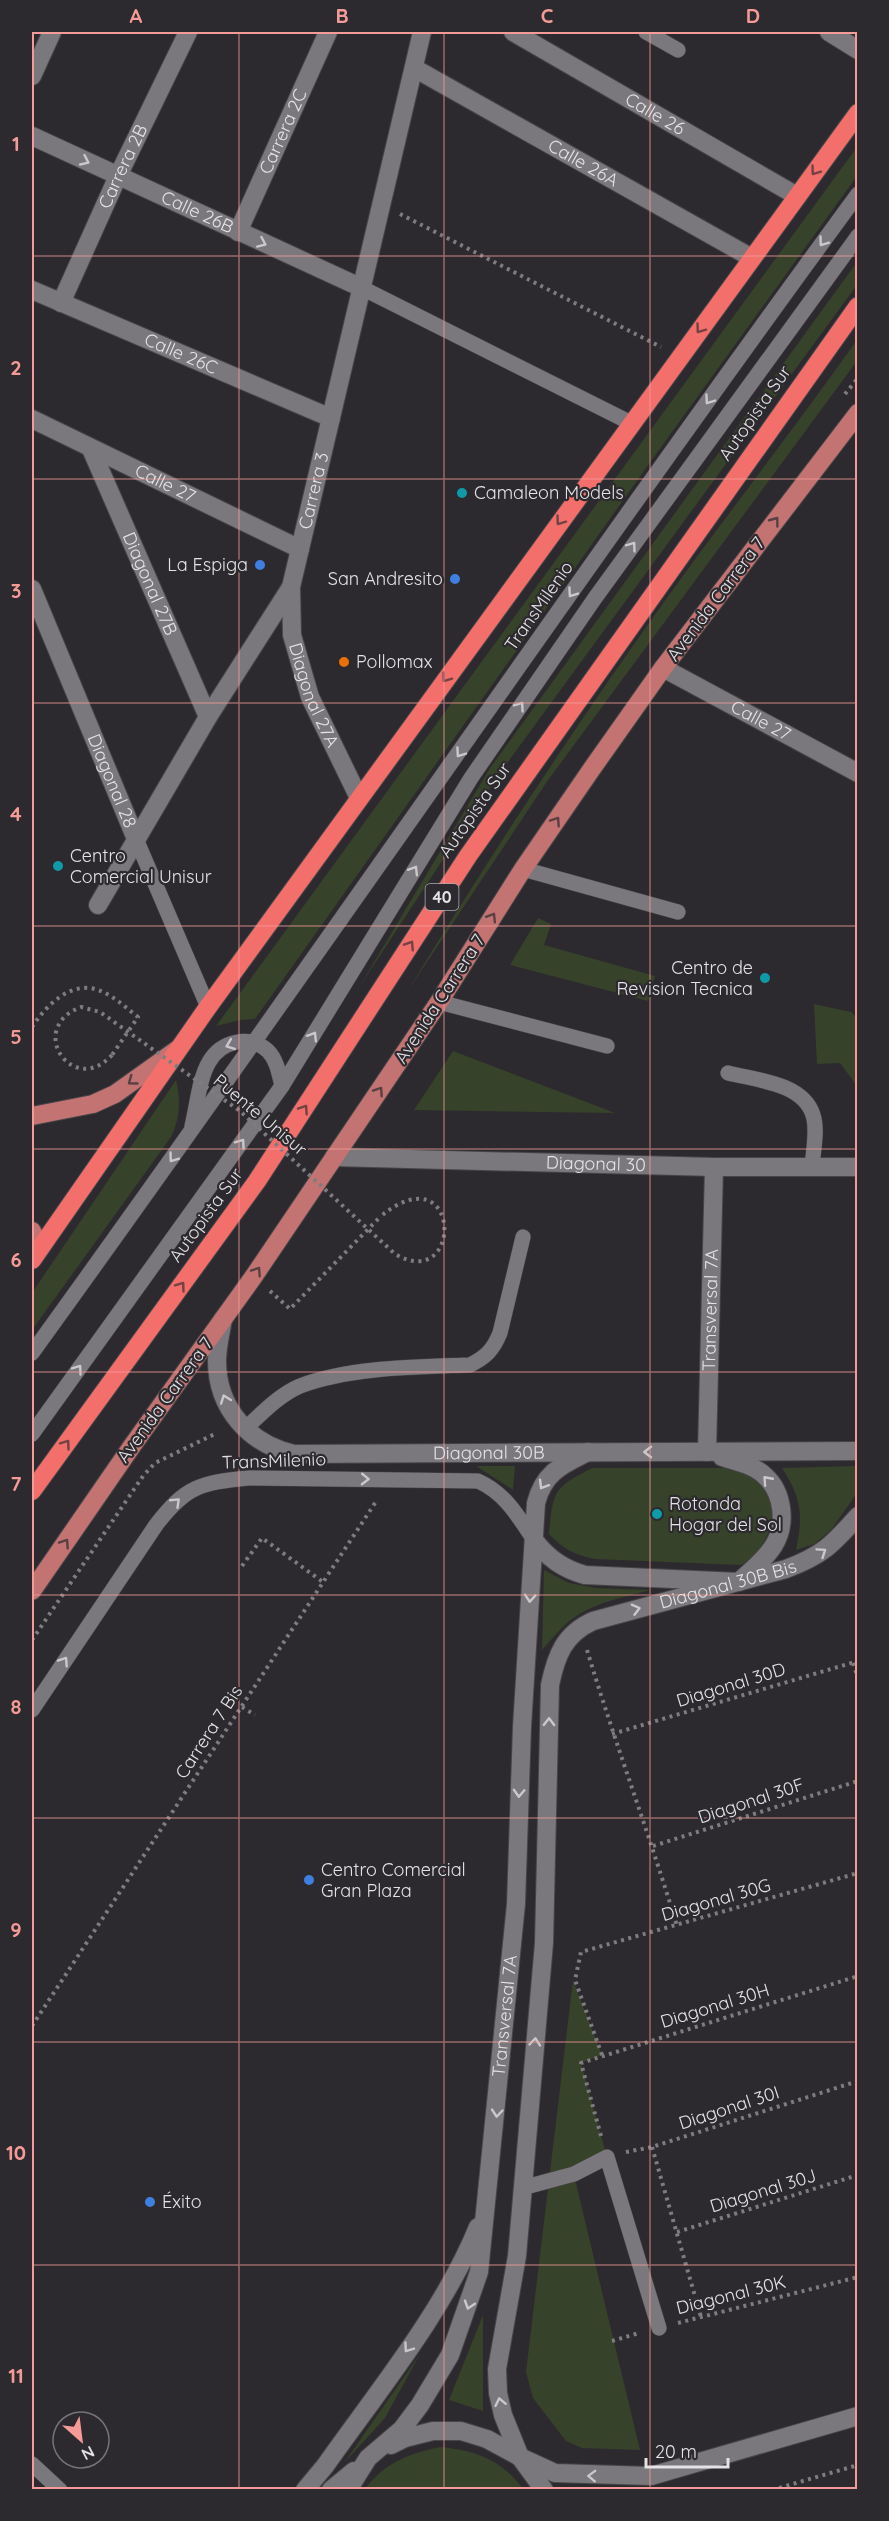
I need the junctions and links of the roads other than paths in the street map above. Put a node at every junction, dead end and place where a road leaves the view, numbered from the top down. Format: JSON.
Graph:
{"nodes":[{"id":1,"x":52,"y":32,"type":"edge"},
{"id":2,"x":188,"y":32,"type":"edge"},
{"id":3,"x":328,"y":32,"type":"edge"},
{"id":4,"x":422,"y":32,"type":"edge"},
{"id":5,"x":513,"y":32,"type":"edge"},
{"id":6,"x":646,"y":32,"type":"edge"},
{"id":7,"x":829,"y":32,"type":"edge"},
{"id":8,"x":678,"y":50,"type":"dead end"},
{"id":9,"x":858,"y":50,"type":"edge"},
{"id":10,"x":414,"y":68,"type":"junction"},
{"id":11,"x":32,"y":76,"type":"edge"},
{"id":12,"x":858,"y":113,"type":"edge"},
{"id":13,"x":32,"y":136,"type":"edge"},
{"id":14,"x":118,"y":176,"type":"junction"},
{"id":15,"x":858,"y":194,"type":"edge"},
{"id":16,"x":797,"y":196,"type":"junction"},
{"id":17,"x":238,"y":232,"type":"junction"},
{"id":18,"x":858,"y":236,"type":"edge"},
{"id":19,"x":752,"y":258,"type":"junction"},
{"id":20,"x":362,"y":288,"type":"junction"},
{"id":21,"x":32,"y":290,"type":"edge"},
{"id":22,"x":61,"y":303,"type":"junction"},
{"id":23,"x":858,"y":306,"type":"edge"},
{"id":24,"x":858,"y":413,"type":"edge"},
{"id":25,"x":331,"y":418,"type":"junction"},
{"id":26,"x":32,"y":419,"type":"edge"},
{"id":27,"x":631,"y":423,"type":"junction"},
{"id":28,"x":91,"y":449,"type":"junction"},
{"id":29,"x":300,"y":549,"type":"junction"},
{"id":30,"x":291,"y":587,"type":"junction"},
{"id":31,"x":32,"y":589,"type":"edge"},
{"id":32,"x":663,"y":668,"type":"junction"},
{"id":33,"x":208,"y":717,"type":"junction"},
{"id":34,"x":858,"y":773,"type":"edge"},
{"id":35,"x":359,"y":798,"type":"junction"},
{"id":36,"x":136,"y":839,"type":"junction"},
{"id":37,"x":523,"y":869,"type":"junction"},
{"id":38,"x":98,"y":905,"type":"dead end"},
{"id":39,"x":678,"y":912,"type":"dead end"},
{"id":40,"x":439,"y":1002,"type":"junction"},
{"id":41,"x":208,"y":1007,"type":"junction"},
{"id":42,"x":256,"y":1042,"type":"junction"},
{"id":43,"x":607,"y":1046,"type":"dead end"},
{"id":44,"x":180,"y":1047,"type":"junction"},
{"id":45,"x":728,"y":1073,"type":"dead end"},
{"id":46,"x":282,"y":1086,"type":"junction"},
{"id":47,"x":32,"y":1116,"type":"edge"},
{"id":48,"x":190,"y":1135,"type":"junction"},
{"id":49,"x":334,"y":1157,"type":"junction"},
{"id":50,"x":714,"y":1167,"type":"junction"},
{"id":51,"x":812,"y":1167,"type":"junction"},
{"id":52,"x":858,"y":1167,"type":"edge"},
{"id":53,"x":32,"y":1231,"type":"edge"},
{"id":54,"x":523,"y":1238,"type":"dead end"},
{"id":55,"x":36,"y":1254,"type":"edge"},
{"id":56,"x":223,"y":1319,"type":"junction"},
{"id":57,"x":32,"y":1353,"type":"edge"},
{"id":58,"x":245,"y":1429,"type":"junction"},
{"id":59,"x":32,"y":1434,"type":"edge"},
{"id":60,"x":858,"y":1451,"type":"edge"},
{"id":61,"x":588,"y":1452,"type":"junction"},
{"id":62,"x":706,"y":1452,"type":"junction"},
{"id":63,"x":32,"y":1491,"type":"edge"},
{"id":64,"x":858,"y":1516,"type":"edge"},
{"id":65,"x":534,"y":1540,"type":"junction"},
{"id":66,"x":738,"y":1582,"type":"junction"},
{"id":67,"x":32,"y":1592,"type":"edge"},
{"id":68,"x":580,"y":1627,"type":"joint"},
{"id":69,"x":32,"y":1710,"type":"edge"},
{"id":70,"x":522,"y":2188,"type":"junction"},
{"id":71,"x":487,"y":2205,"type":"junction"},
{"id":72,"x":659,"y":2328,"type":"road end"},
{"id":73,"x":858,"y":2416,"type":"edge"},
{"id":74,"x":519,"y":2457,"type":"junction"},
{"id":75,"x":368,"y":2458,"type":"junction"},
{"id":76,"x":32,"y":2464,"type":"edge"},
{"id":77,"x":651,"y":2476,"type":"junction"},
{"id":78,"x":60,"y":2490,"type":"edge"},
{"id":79,"x":305,"y":2490,"type":"edge"},
{"id":80,"x":332,"y":2490,"type":"edge"},
{"id":81,"x":348,"y":2490,"type":"edge"},
{"id":82,"x":544,"y":2490,"type":"edge"},
{"id":83,"x":632,"y":2490,"type":"edge"}],
"edges":[{"from":1,"to":11,"type":"street"},
{"from":2,"to":14,"type":"street","name":"Carrera 2B"},
{"from":3,"to":17,"type":"street","name":"Carrera 2C"},
{"from":4,"to":10,"type":"street","name":"Carrera 3"},
{"from":5,"to":16,"type":"street","name":"Calle 26"},
{"from":6,"to":8,"type":"lane"},
{"from":7,"to":9,"type":"street"},
{"from":10,"to":19,"type":"street","name":"Calle 26A"},
{"from":10,"to":20,"type":"street","name":"Carrera 3"},
{"from":12,"to":16,"type":"highway","one_way":true},
{"from":13,"to":14,"type":"street","name":"Calle 26B","one_way":true},
{"from":14,"to":17,"type":"street","name":"Calle 26B"},
{"from":14,"to":22,"type":"street","name":"Carrera 2B"},
{"from":15,"to":42,"type":"lane","name":"TransMilenio","one_way":true},
{"from":16,"to":19,"type":"highway"},
{"from":17,"to":20,"type":"street","name":"Calle 26B","one_way":true},
{"from":46,"to":18,"type":"lane","one_way":true},
{"from":19,"to":27,"type":"highway","one_way":true},
{"from":20,"to":25,"type":"street","name":"Carrera 3"},
{"from":20,"to":27,"type":"lane"},
{"from":21,"to":22,"type":"street","name":"Calle 26C"},
{"from":22,"to":25,"type":"street","name":"Calle 26C"},
{"from":63,"to":23,"type":"highway","name":"Autopista Sur","number":"40","one_way":true},
{"from":32,"to":24,"type":"main road","name":"Avenida Carrera 7","one_way":true},
{"from":25,"to":29,"type":"street","name":"Carrera 3"},
{"from":26,"to":28,"type":"street","name":"Calle 27"},
{"from":27,"to":35,"type":"highway","one_way":true},
{"from":28,"to":29,"type":"street","name":"Calle 27"},
{"from":28,"to":33,"type":"street","name":"Diagonal 27B"},
{"from":29,"to":30,"type":"street","name":"Carrera 3"},
{"from":30,"to":33,"type":"street","name":"Carrera 3"},
{"from":30,"to":35,"type":"street","name":"Diagonal 27A"},
{"from":31,"to":36,"type":"street","name":"Diagonal 28"},
{"from":32,"to":34,"type":"street","name":"Calle 27"},
{"from":37,"to":32,"type":"main road","name":"Avenida Carrera 7","one_way":true},
{"from":33,"to":36,"type":"street","name":"Carrera 3"},
{"from":35,"to":41,"type":"highway"},
{"from":36,"to":38,"type":"street","name":"Carrera 3"},
{"from":36,"to":41,"type":"lane","name":"Diagonal 28"},
{"from":37,"to":39,"type":"lane"},
{"from":40,"to":37,"type":"main road","name":"Avenida Carrera 7","one_way":true},
{"from":40,"to":43,"type":"lane"},
{"from":49,"to":40,"type":"main road","name":"Avenida Carrera 7","one_way":true},
{"from":41,"to":44,"type":"highway"},
{"from":42,"to":46,"type":"lane"},
{"from":42,"to":48,"type":"lane","name":"TransMilenio"},
{"from":42,"to":48,"type":"lane","name":"TransMilenio","one_way":true},
{"from":44,"to":47,"type":"main road","one_way":true},
{"from":44,"to":55,"type":"highway"},
{"from":45,"to":51,"type":"lane"},
{"from":59,"to":46,"type":"lane","one_way":true},
{"from":48,"to":57,"type":"lane","name":"TransMilenio","one_way":true},
{"from":49,"to":50,"type":"street","name":"Diagonal 30"},
{"from":56,"to":49,"type":"main road","name":"Avenida Carrera 7","one_way":true},
{"from":50,"to":51,"type":"street","name":"Diagonal 30"},
{"from":50,"to":62,"type":"street","name":"Transversal 7A"},
{"from":51,"to":52,"type":"street","name":"Diagonal 30"},
{"from":53,"to":55,"type":"main road"},
{"from":54,"to":58,"type":"lane"},
{"from":58,"to":56,"type":"street","name":"Diagonal 30B","one_way":true},
{"from":67,"to":56,"type":"main road","name":"Avenida Carrera 7","one_way":true},
{"from":58,"to":61,"type":"street","name":"Diagonal 30B"},
{"from":60,"to":62,"type":"street","name":"Diagonal 30B"},
{"from":62,"to":61,"type":"street","name":"Diagonal 30B","one_way":true},
{"from":61,"to":65,"type":"street","name":"Transversal 7A","one_way":true},
{"from":66,"to":62,"type":"street","one_way":true},
{"from":66,"to":64,"type":"street","name":"Diagonal 30B Bis","one_way":true},
{"from":65,"to":66,"type":"street"},
{"from":69,"to":65,"type":"lane","name":"TransMilenio","one_way":true},
{"from":65,"to":71,"type":"street","name":"Transversal 7A","one_way":true},
{"from":68,"to":66,"type":"street","name":"Diagonal 30B Bis","one_way":true},
{"from":70,"to":68,"type":"street","name":"Transversal 7A","one_way":true},
{"from":70,"to":72,"type":"lane"},
{"from":74,"to":70,"type":"street","name":"Transversal 7A","one_way":true},
{"from":71,"to":75,"type":"street","name":"Transversal 7A","one_way":true},
{"from":71,"to":79,"type":"street","one_way":true},
{"from":73,"to":77,"type":"street"},
{"from":74,"to":75,"type":"street"},
{"from":77,"to":74,"type":"street","one_way":true},
{"from":74,"to":82,"type":"street","name":"Transversal 7A"},
{"from":75,"to":80,"type":"street"},
{"from":75,"to":81,"type":"street"},
{"from":76,"to":78,"type":"lane"},
{"from":77,"to":83,"type":"street"}]}
